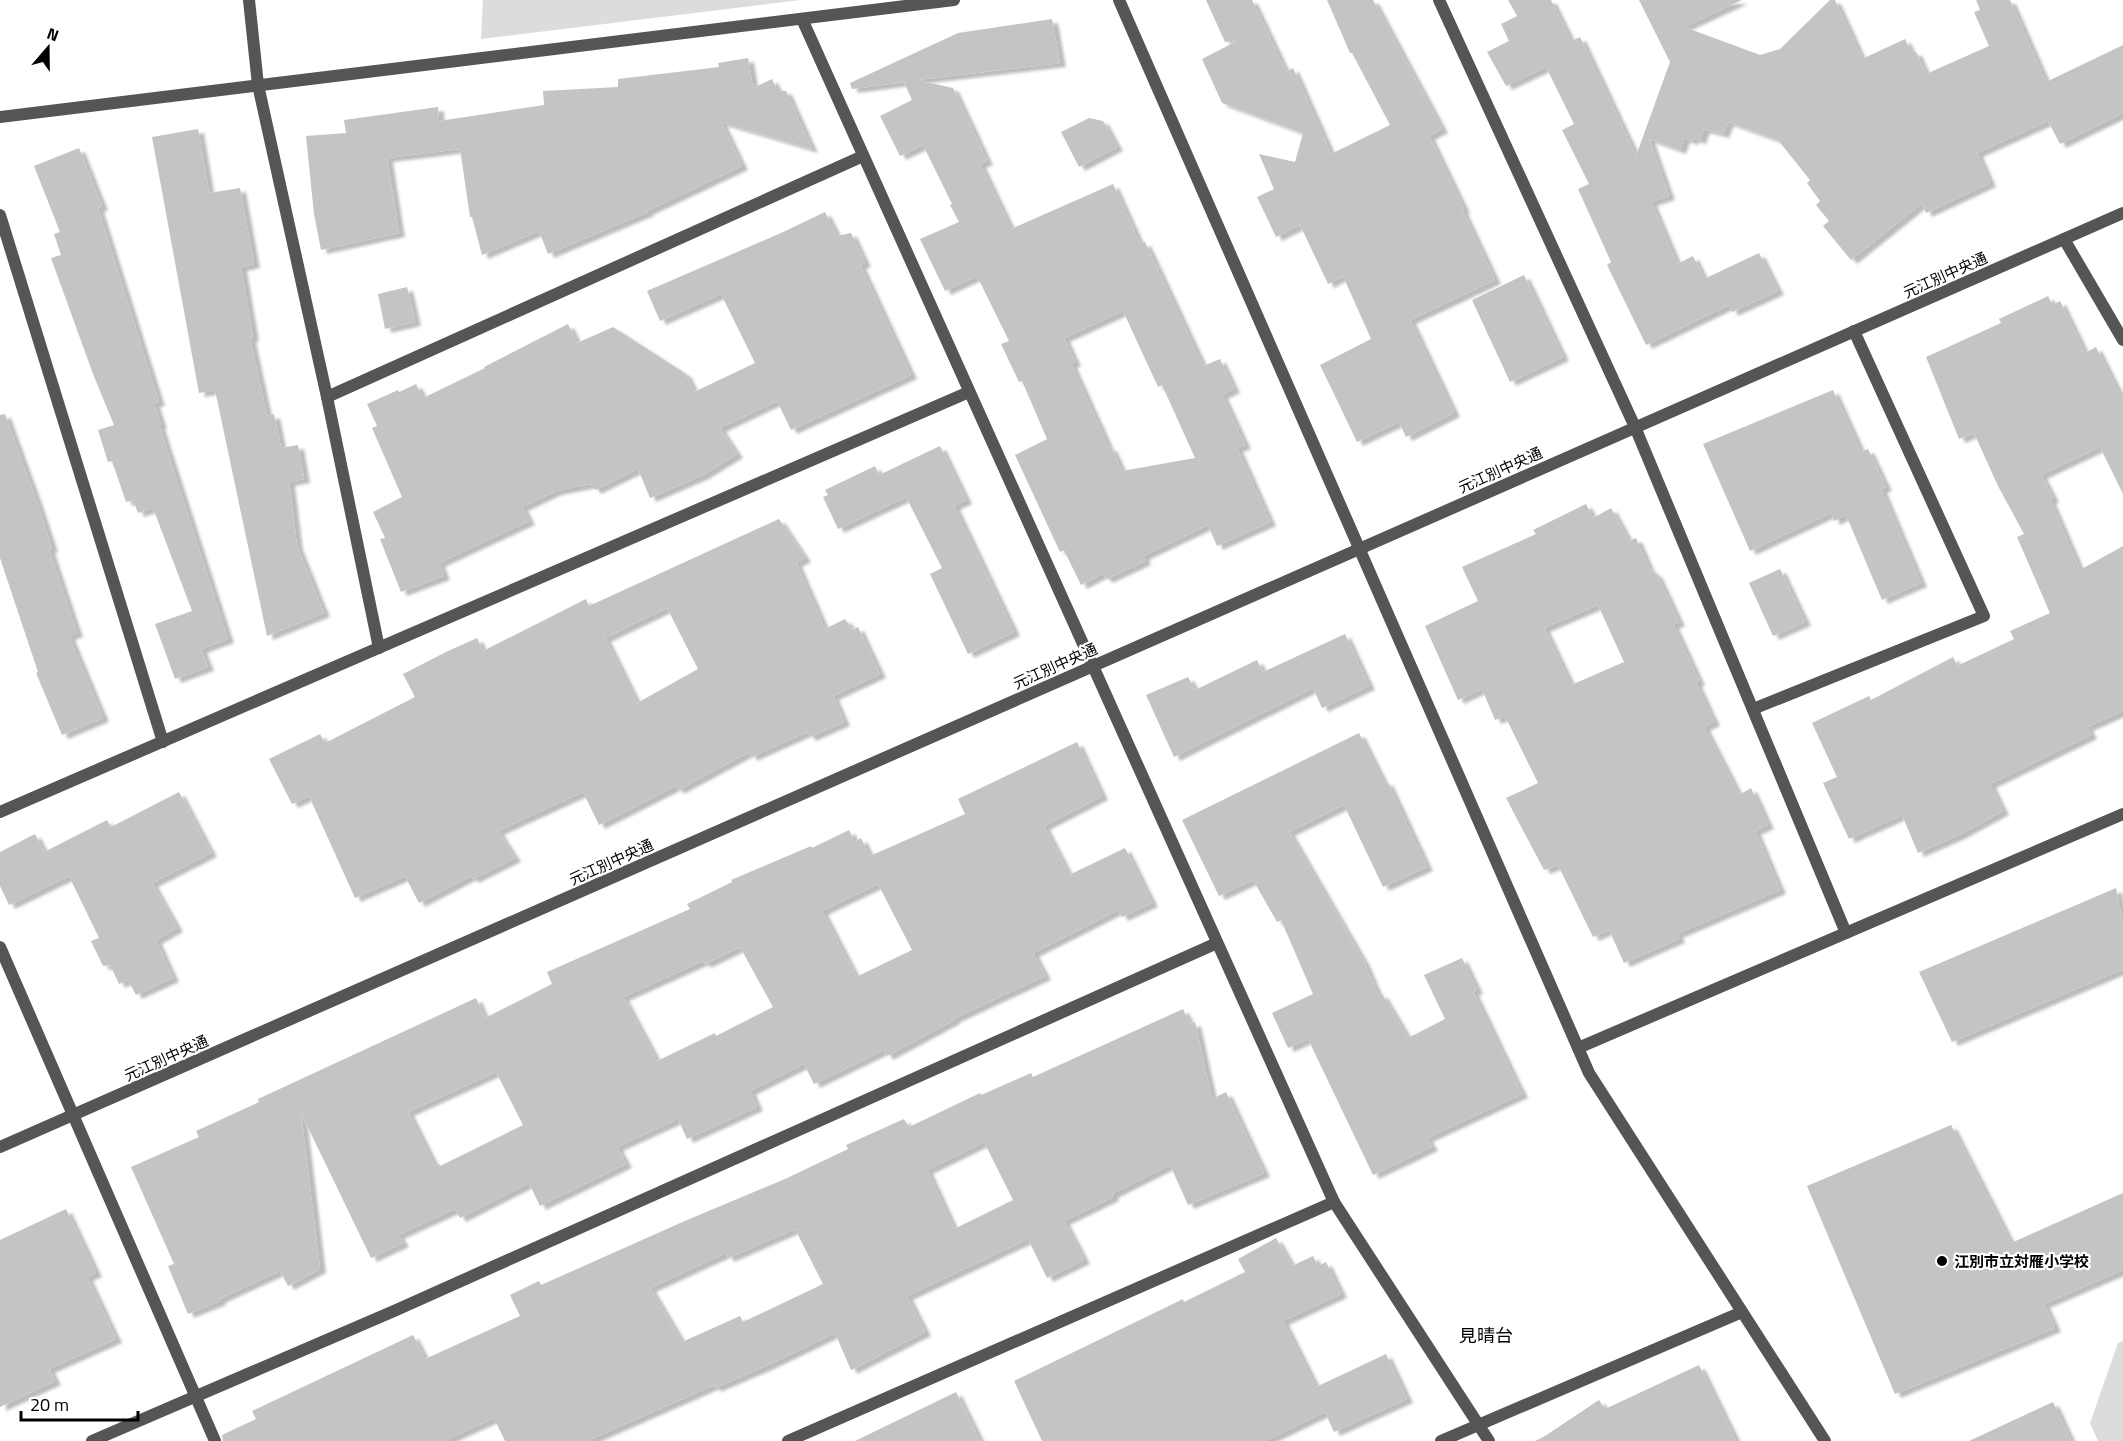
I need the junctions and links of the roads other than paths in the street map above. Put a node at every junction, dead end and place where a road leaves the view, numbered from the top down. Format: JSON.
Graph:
{"nodes":[{"id":1,"x":249,"y":0,"type":"edge"},
{"id":2,"x":954,"y":0,"type":"edge"},
{"id":3,"x":1119,"y":0,"type":"edge"},
{"id":4,"x":1439,"y":0,"type":"edge"},
{"id":5,"x":802,"y":19,"type":"junction"},
{"id":6,"x":258,"y":85,"type":"junction"},
{"id":7,"x":0,"y":117,"type":"edge"},
{"id":8,"x":863,"y":156,"type":"junction"},
{"id":9,"x":2123,"y":213,"type":"edge"},
{"id":10,"x":0,"y":215,"type":"edge"},
{"id":11,"x":2064,"y":239,"type":"junction"},
{"id":12,"x":1854,"y":331,"type":"junction"},
{"id":13,"x":2123,"y":340,"type":"edge"},
{"id":14,"x":969,"y":392,"type":"junction"},
{"id":15,"x":327,"y":397,"type":"junction"},
{"id":16,"x":1635,"y":427,"type":"junction"},
{"id":17,"x":1358,"y":549,"type":"junction"},
{"id":18,"x":379,"y":648,"type":"junction"},
{"id":19,"x":1092,"y":666,"type":"junction"},
{"id":20,"x":1753,"y":709,"type":"junction"},
{"id":21,"x":163,"y":741,"type":"junction"},
{"id":22,"x":0,"y":812,"type":"edge"},
{"id":23,"x":2123,"y":814,"type":"edge"},
{"id":24,"x":1846,"y":933,"type":"junction"},
{"id":25,"x":1217,"y":943,"type":"junction"},
{"id":26,"x":0,"y":947,"type":"edge"},
{"id":27,"x":1578,"y":1048,"type":"junction"},
{"id":28,"x":73,"y":1115,"type":"junction"},
{"id":29,"x":0,"y":1147,"type":"edge"},
{"id":30,"x":1334,"y":1202,"type":"junction"},
{"id":31,"x":1742,"y":1312,"type":"junction"},
{"id":32,"x":196,"y":1396,"type":"junction"},
{"id":33,"x":1478,"y":1425,"type":"junction"},
{"id":34,"x":92,"y":1441,"type":"edge"},
{"id":35,"x":215,"y":1441,"type":"edge"},
{"id":36,"x":788,"y":1441,"type":"edge"},
{"id":37,"x":1441,"y":1441,"type":"edge"},
{"id":38,"x":1489,"y":1441,"type":"edge"},
{"id":39,"x":1825,"y":1441,"type":"edge"}],
"edges":[{"from":1,"to":6,"type":"street"},
{"from":2,"to":5,"type":"street"},
{"from":3,"to":17,"type":"street"},
{"from":4,"to":16,"type":"street"},
{"from":5,"to":6,"type":"street"},
{"from":5,"to":8,"type":"street"},
{"from":6,"to":7,"type":"street"},
{"from":6,"to":15,"type":"street"},
{"from":8,"to":14,"type":"street"},
{"from":8,"to":15,"type":"street"},
{"from":9,"to":11,"type":"street","name":"元江別中央通"},
{"from":10,"to":21,"type":"street"},
{"from":11,"to":12,"type":"street","name":"元江別中央通"},
{"from":11,"to":13,"type":"street"},
{"from":12,"to":16,"type":"street","name":"元江別中央通"},
{"from":12,"to":20,"type":"street"},
{"from":14,"to":18,"type":"street"},
{"from":14,"to":19,"type":"street"},
{"from":15,"to":18,"type":"street"},
{"from":16,"to":17,"type":"street","name":"元江別中央通"},
{"from":16,"to":20,"type":"street"},
{"from":17,"to":19,"type":"street","name":"元江別中央通"},
{"from":17,"to":27,"type":"street"},
{"from":18,"to":21,"type":"street"},
{"from":19,"to":25,"type":"street"},
{"from":19,"to":28,"type":"street","name":"元江別中央通"},
{"from":20,"to":24,"type":"street"},
{"from":21,"to":22,"type":"street"},
{"from":23,"to":24,"type":"street"},
{"from":24,"to":27,"type":"street"},
{"from":25,"to":30,"type":"street"},
{"from":25,"to":32,"type":"street"},
{"from":26,"to":28,"type":"street"},
{"from":27,"to":31,"type":"street"},
{"from":28,"to":29,"type":"street","name":"元江別中央通"},
{"from":28,"to":32,"type":"street"},
{"from":30,"to":33,"type":"street"},
{"from":30,"to":36,"type":"street"},
{"from":31,"to":33,"type":"street"},
{"from":31,"to":39,"type":"street"},
{"from":32,"to":34,"type":"street"},
{"from":32,"to":35,"type":"street"},
{"from":33,"to":37,"type":"street"},
{"from":33,"to":38,"type":"street"}]}
